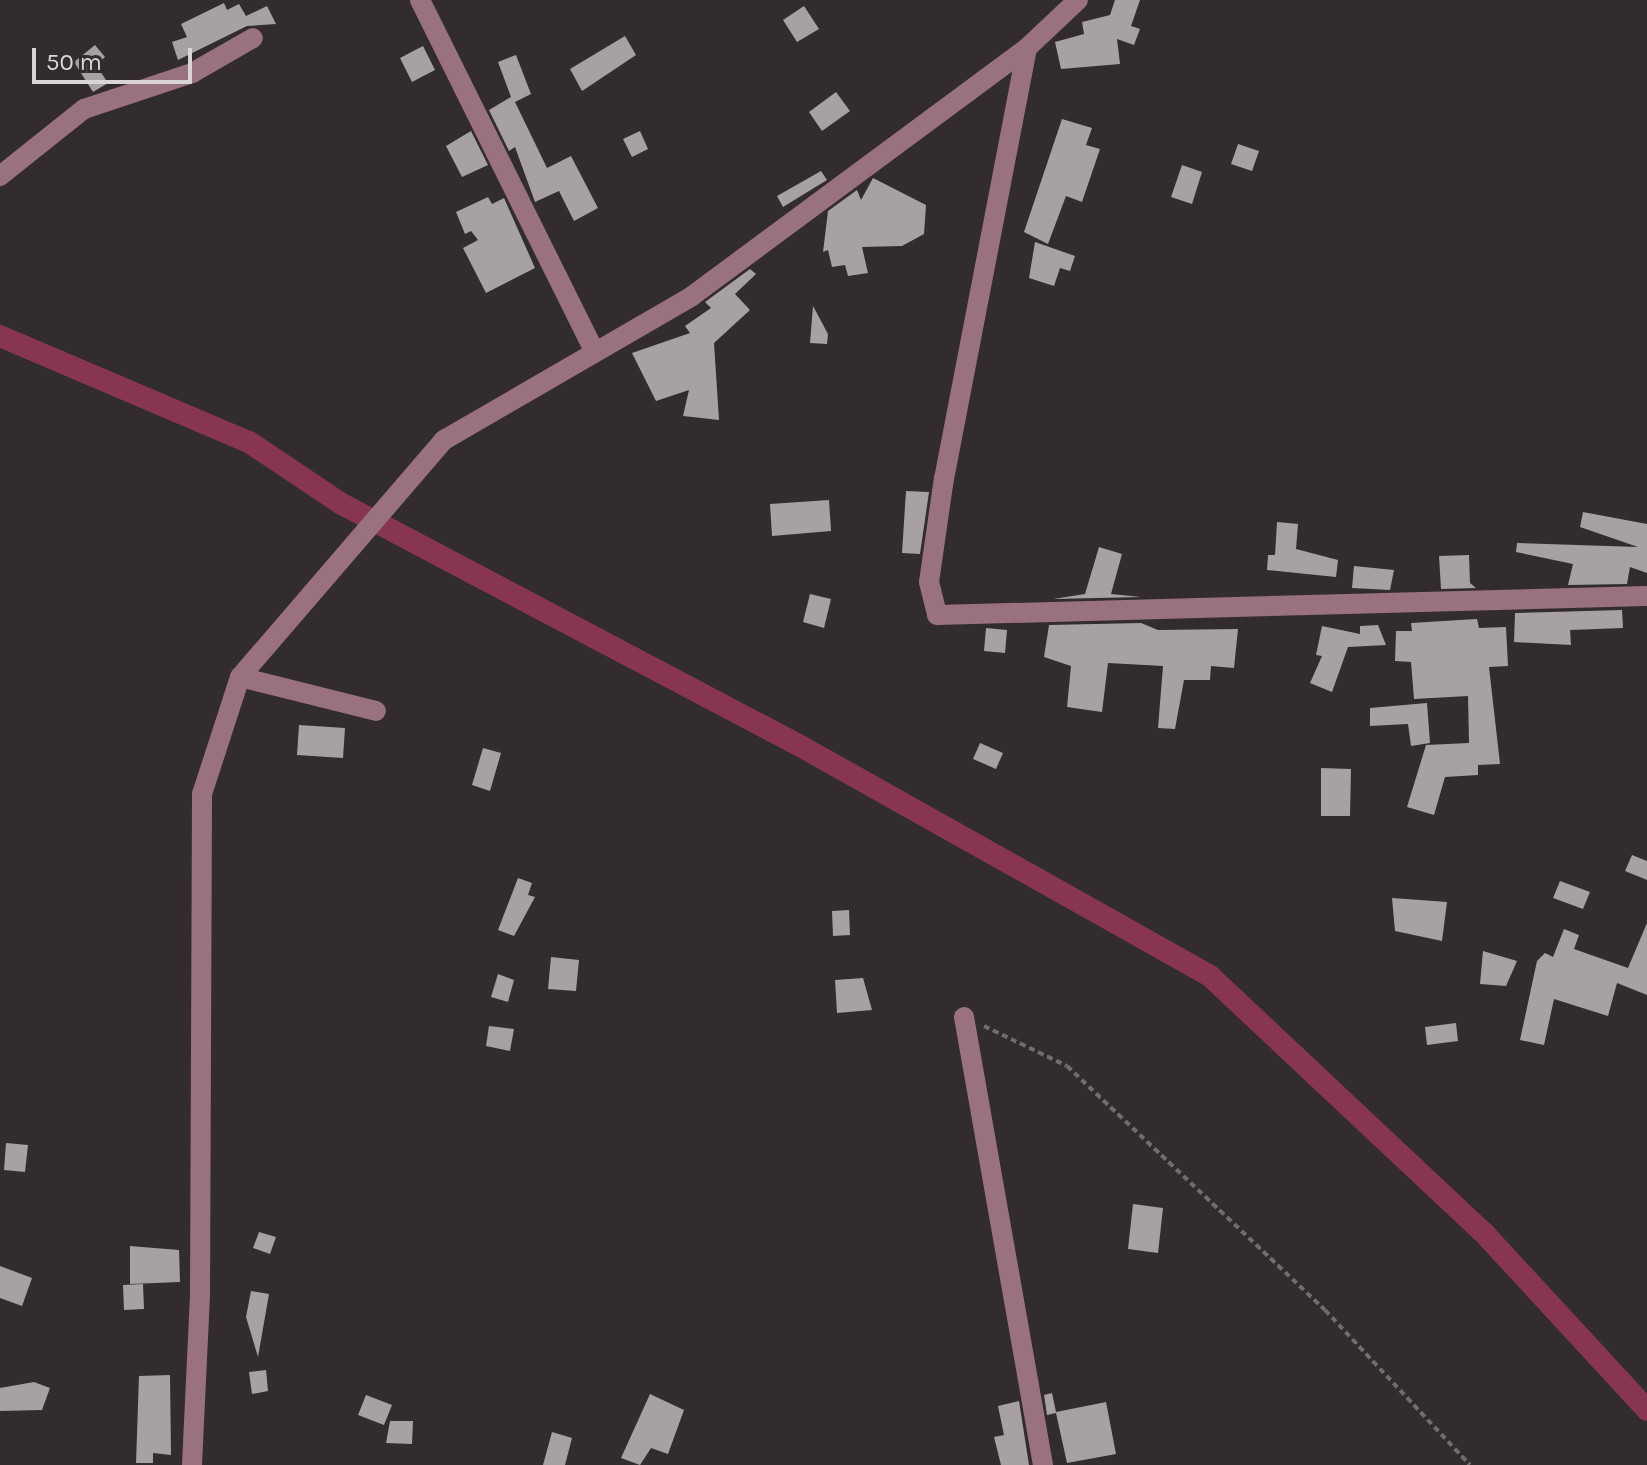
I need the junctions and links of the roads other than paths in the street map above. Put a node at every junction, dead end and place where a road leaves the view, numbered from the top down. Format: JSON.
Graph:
{"nodes":[{"id":1,"x":420,"y":0,"type":"edge"},
{"id":2,"x":1078,"y":0,"type":"edge"},
{"id":3,"x":253,"y":38,"type":"dead end"},
{"id":4,"x":1027,"y":48,"type":"junction"},
{"id":5,"x":0,"y":176,"type":"edge"},
{"id":6,"x":594,"y":350,"type":"junction"},
{"id":7,"x":1647,"y":596,"type":"edge"},
{"id":8,"x":240,"y":677,"type":"junction"},
{"id":9,"x":376,"y":711,"type":"dead end"},
{"id":10,"x":964,"y":1017,"type":"road end"},
{"id":11,"x":192,"y":1465,"type":"edge"},
{"id":12,"x":1043,"y":1465,"type":"edge"}],
"edges":[{"from":1,"to":6,"type":"street"},
{"from":2,"to":4,"type":"street"},
{"from":3,"to":5,"type":"street"},
{"from":4,"to":6,"type":"street"},
{"from":4,"to":7,"type":"street"},
{"from":6,"to":8,"type":"street"},
{"from":8,"to":9,"type":"street"},
{"from":8,"to":11,"type":"street"},
{"from":10,"to":12,"type":"street"}]}
